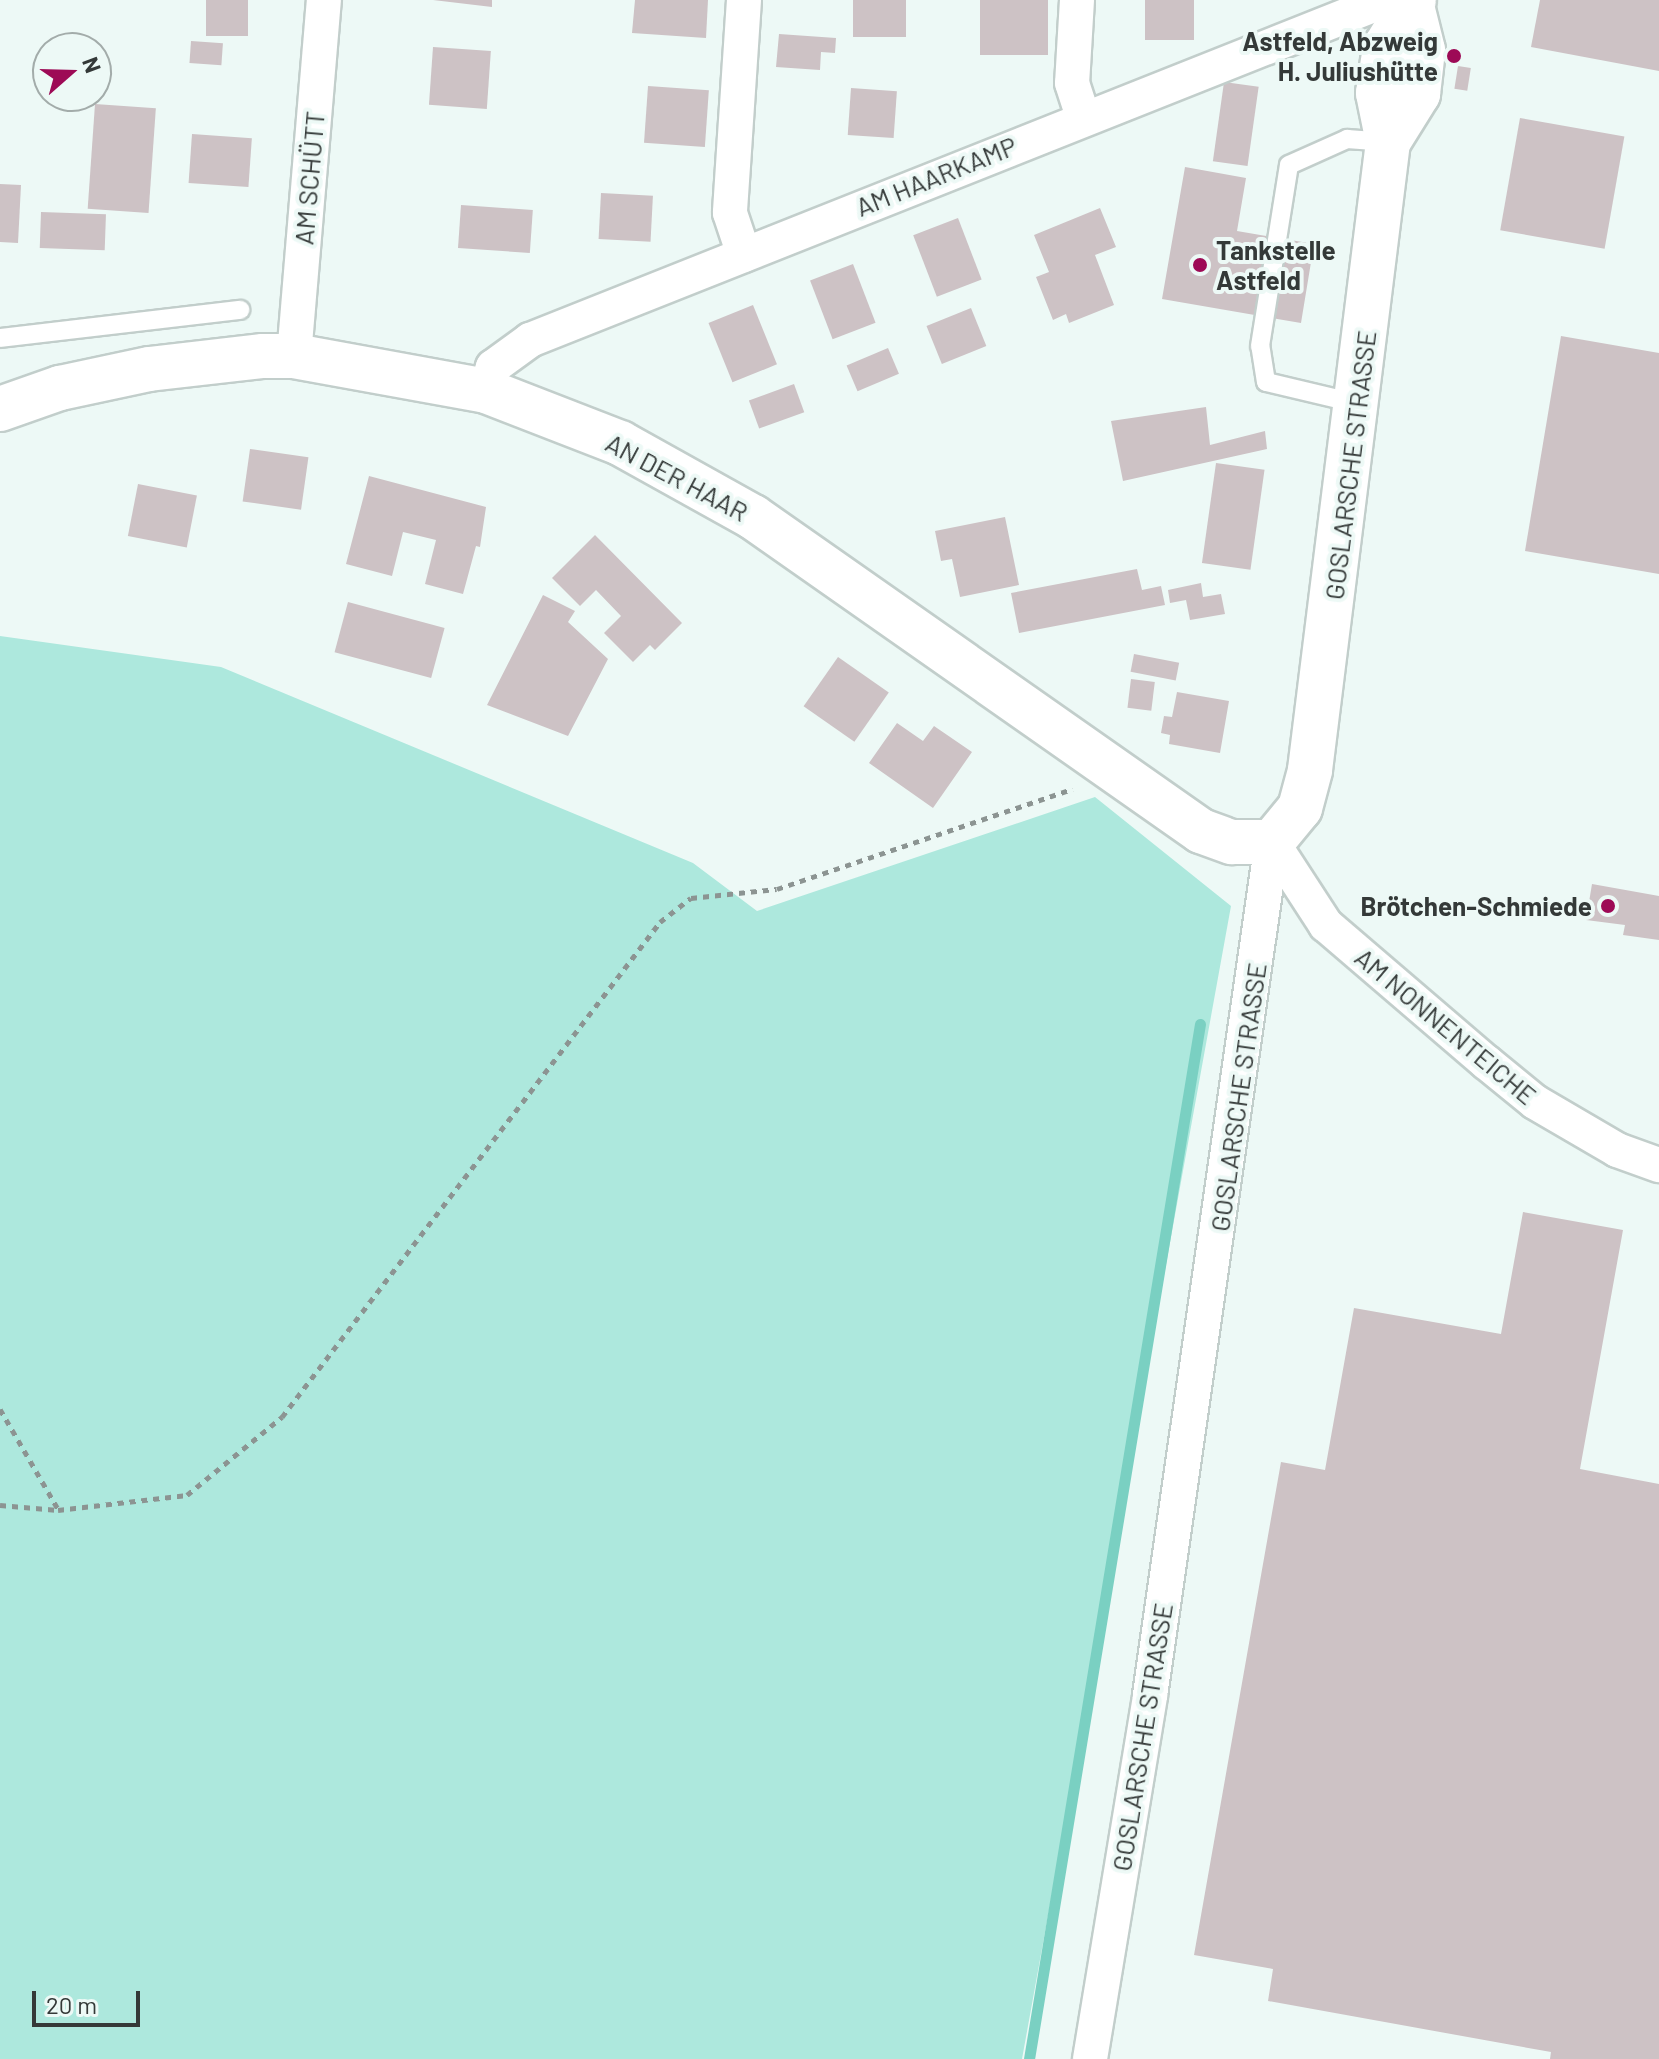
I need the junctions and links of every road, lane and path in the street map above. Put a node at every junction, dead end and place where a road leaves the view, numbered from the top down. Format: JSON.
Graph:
{"nodes":[{"id":1,"x":324,"y":0,"type":"edge"},
{"id":2,"x":744,"y":0,"type":"edge"},
{"id":3,"x":1077,"y":0,"type":"edge"},
{"id":4,"x":1413,"y":3,"type":"edge"},
{"id":5,"x":1083,"y":117,"type":"junction"},
{"id":6,"x":1388,"y":142,"type":"junction"},
{"id":7,"x":744,"y":255,"type":"junction"},
{"id":8,"x":240,"y":310,"type":"dead end"},
{"id":9,"x":0,"y":338,"type":"edge"},
{"id":10,"x":294,"y":356,"type":"junction"},
{"id":11,"x":486,"y":391,"type":"junction"},
{"id":12,"x":1356,"y":403,"type":"junction"},
{"id":13,"x":0,"y":409,"type":"edge"},
{"id":14,"x":1104,"y":762,"type":"junction"},
{"id":15,"x":1272,"y":842,"type":"junction"},
{"id":16,"x":1659,"y":1165,"type":"edge"},
{"id":17,"x":0,"y":1409,"type":"edge"},
{"id":18,"x":0,"y":1505,"type":"edge"},
{"id":19,"x":58,"y":1510,"type":"junction"},
{"id":20,"x":1090,"y":2059,"type":"edge"}],
"edges":[{"from":1,"to":10,"type":"street","name":"AM SCHÜTT"},
{"from":2,"to":7,"type":"street"},
{"from":3,"to":5,"type":"street"},
{"from":4,"to":5,"type":"street","name":"AM HAARKAMP"},
{"from":4,"to":6,"type":"street","name":"GOSLARSCHE STRASSE"},
{"from":5,"to":7,"type":"street","name":"AM HAARKAMP"},
{"from":6,"to":12,"type":"street","name":"GOSLARSCHE STRASSE"},
{"from":6,"to":12,"type":"lane"},
{"from":7,"to":11,"type":"street","name":"AM HAARKAMP"},
{"from":8,"to":9,"type":"lane"},
{"from":10,"to":11,"type":"street","name":"AN DER HAAR"},
{"from":10,"to":13,"type":"street","name":"AN DER HAAR"},
{"from":11,"to":14,"type":"street","name":"AN DER HAAR"},
{"from":12,"to":15,"type":"street","name":"GOSLARSCHE STRASSE"},
{"from":14,"to":15,"type":"street","name":"AN DER HAAR"},
{"from":14,"to":19,"type":"path"},
{"from":15,"to":16,"type":"street","name":"AM NONNENTEICHE"},
{"from":15,"to":20,"type":"street","name":"GOSLARSCHE STRASSE"},
{"from":17,"to":19,"type":"path"},
{"from":18,"to":19,"type":"path"}]}
